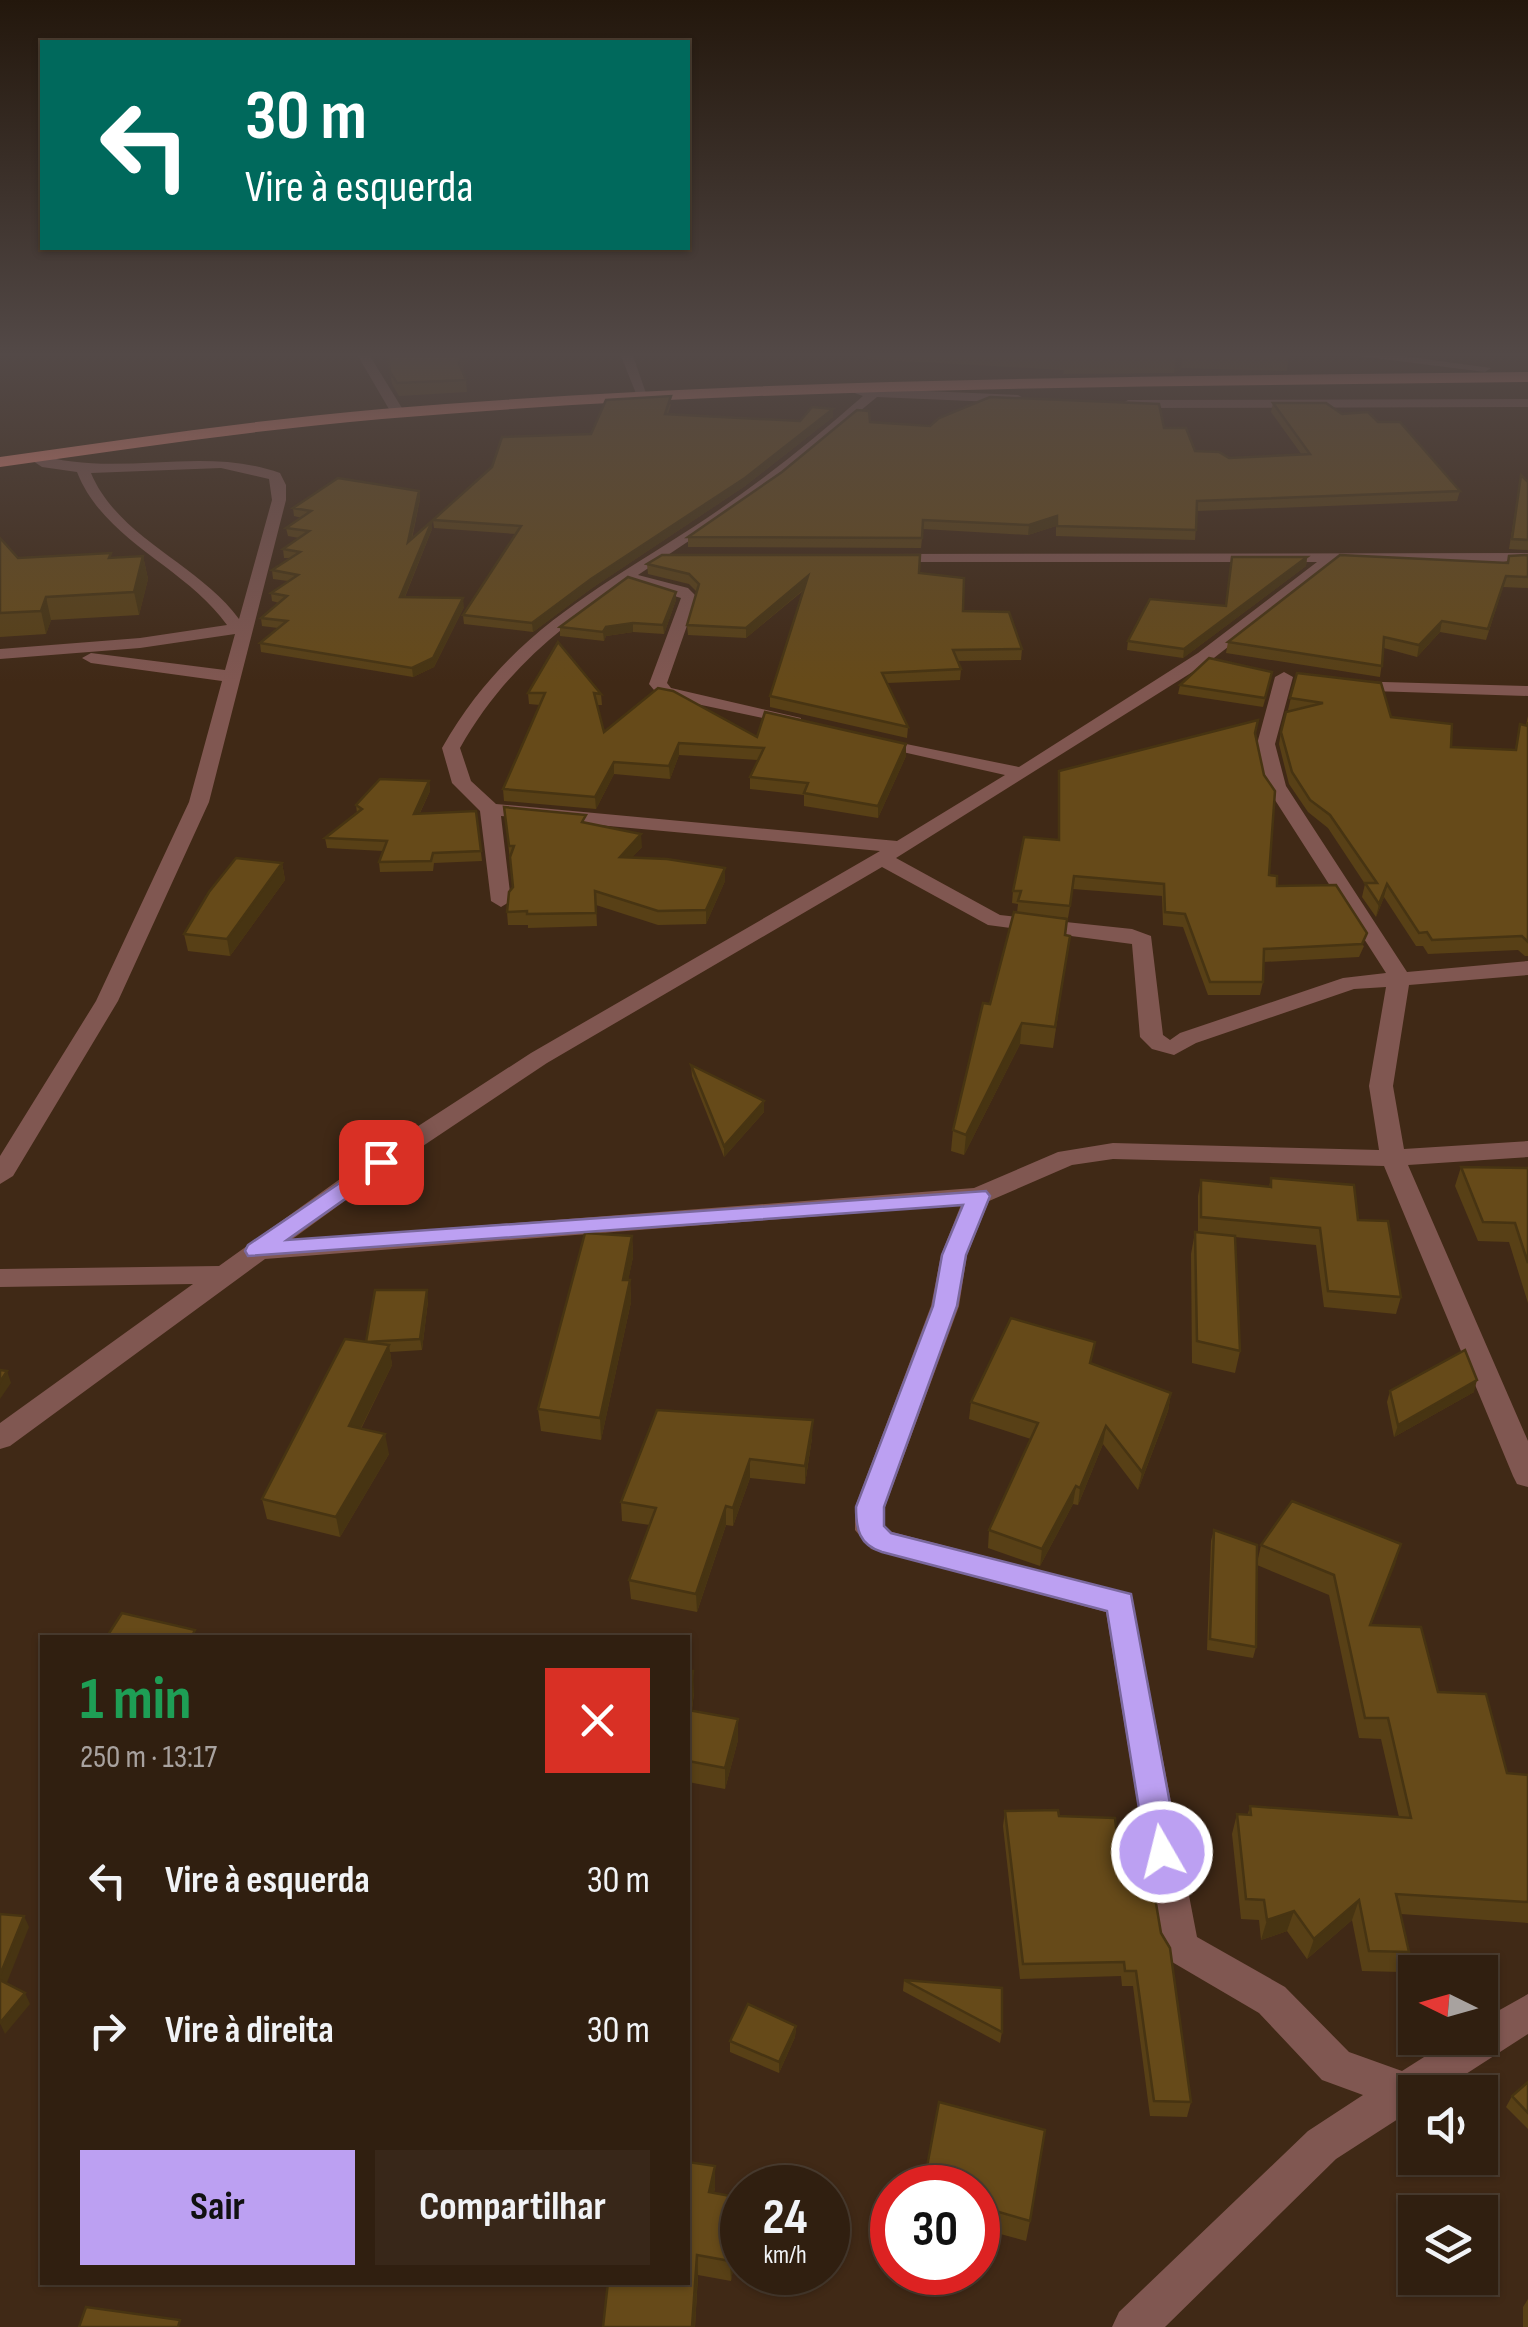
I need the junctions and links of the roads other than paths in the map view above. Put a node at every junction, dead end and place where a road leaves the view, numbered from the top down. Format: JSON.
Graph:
{"nodes":[{"id":1,"x":44,"y":465,"type":"edge"},
{"id":2,"x":200,"y":465,"type":"edge"},
{"id":3,"x":227,"y":465,"type":"edge"},
{"id":4,"x":788,"y":465,"type":"edge"},
{"id":5,"x":82,"y":468,"type":"junction"},
{"id":6,"x":658,"y":556,"type":"junction"},
{"id":7,"x":698,"y":556,"type":"edge"},
{"id":8,"x":1335,"y":556,"type":"junction"},
{"id":9,"x":874,"y":557,"type":"edge"},
{"id":10,"x":1528,"y":558,"type":"edge"},
{"id":11,"x":622,"y":576,"type":"junction"},
{"id":12,"x":242,"y":627,"type":"junction"},
{"id":13,"x":52,"y":652,"type":"junction"},
{"id":14,"x":0,"y":654,"type":"edge"},
{"id":15,"x":230,"y":676,"type":"junction"},
{"id":16,"x":1284,"y":677,"type":"dead end"},
{"id":17,"x":1336,"y":684,"type":"edge"},
{"id":18,"x":1528,"y":691,"type":"edge"},
{"id":19,"x":814,"y":726,"type":"edge"},
{"id":20,"x":852,"y":734,"type":"edge"},
{"id":21,"x":1020,"y":773,"type":"junction"},
{"id":22,"x":490,"y":809,"type":"junction"},
{"id":23,"x":892,"y":853,"type":"junction"},
{"id":24,"x":502,"y":901,"type":"dead end"},
{"id":25,"x":1528,"y":968,"type":"edge"},
{"id":26,"x":1399,"y":977,"type":"junction"},
{"id":27,"x":1528,"y":1149,"type":"edge"},
{"id":28,"x":1393,"y":1158,"type":"junction"},
{"id":29,"x":0,"y":1176,"type":"edge"},
{"id":30,"x":978,"y":1196,"type":"junction"},
{"id":31,"x":257,"y":1251,"type":"junction"},
{"id":32,"x":223,"y":1274,"type":"junction"},
{"id":33,"x":0,"y":1278,"type":"edge"},
{"id":34,"x":0,"y":1438,"type":"edge"},
{"id":35,"x":1528,"y":1476,"type":"edge"},
{"id":36,"x":1528,"y":2012,"type":"edge"},
{"id":37,"x":1430,"y":2075,"type":"edge"},
{"id":38,"x":1398,"y":2090,"type":"edge"},
{"id":39,"x":1398,"y":2095,"type":"edge"},
{"id":40,"x":1134,"y":2327,"type":"edge"}],
"edges":[{"from":1,"to":5,"type":"street"},
{"from":2,"to":5,"type":"street"},
{"from":3,"to":12,"type":"street"},
{"from":4,"to":6,"type":"street"},
{"from":5,"to":12,"type":"street"},
{"from":6,"to":7,"type":"street"},
{"from":6,"to":11,"type":"street"},
{"from":8,"to":9,"type":"street"},
{"from":8,"to":10,"type":"street"},
{"from":8,"to":21,"type":"street"},
{"from":11,"to":19,"type":"street"},
{"from":11,"to":22,"type":"street"},
{"from":12,"to":13,"type":"street"},
{"from":12,"to":15,"type":"street"},
{"from":13,"to":14,"type":"street"},
{"from":13,"to":15,"type":"street"},
{"from":15,"to":29,"type":"street"},
{"from":16,"to":26,"type":"street"},
{"from":17,"to":18,"type":"street"},
{"from":20,"to":21,"type":"street"},
{"from":21,"to":23,"type":"street"},
{"from":22,"to":23,"type":"street"},
{"from":22,"to":24,"type":"street"},
{"from":23,"to":26,"type":"street"},
{"from":23,"to":31,"type":"street"},
{"from":25,"to":26,"type":"street"},
{"from":26,"to":28,"type":"street"},
{"from":27,"to":28,"type":"street"},
{"from":28,"to":30,"type":"street"},
{"from":28,"to":35,"type":"street"},
{"from":30,"to":31,"type":"street"},
{"from":30,"to":38,"type":"street"},
{"from":31,"to":32,"type":"street"},
{"from":32,"to":33,"type":"street"},
{"from":32,"to":34,"type":"street"},
{"from":36,"to":37,"type":"street"},
{"from":39,"to":40,"type":"street"}]}
